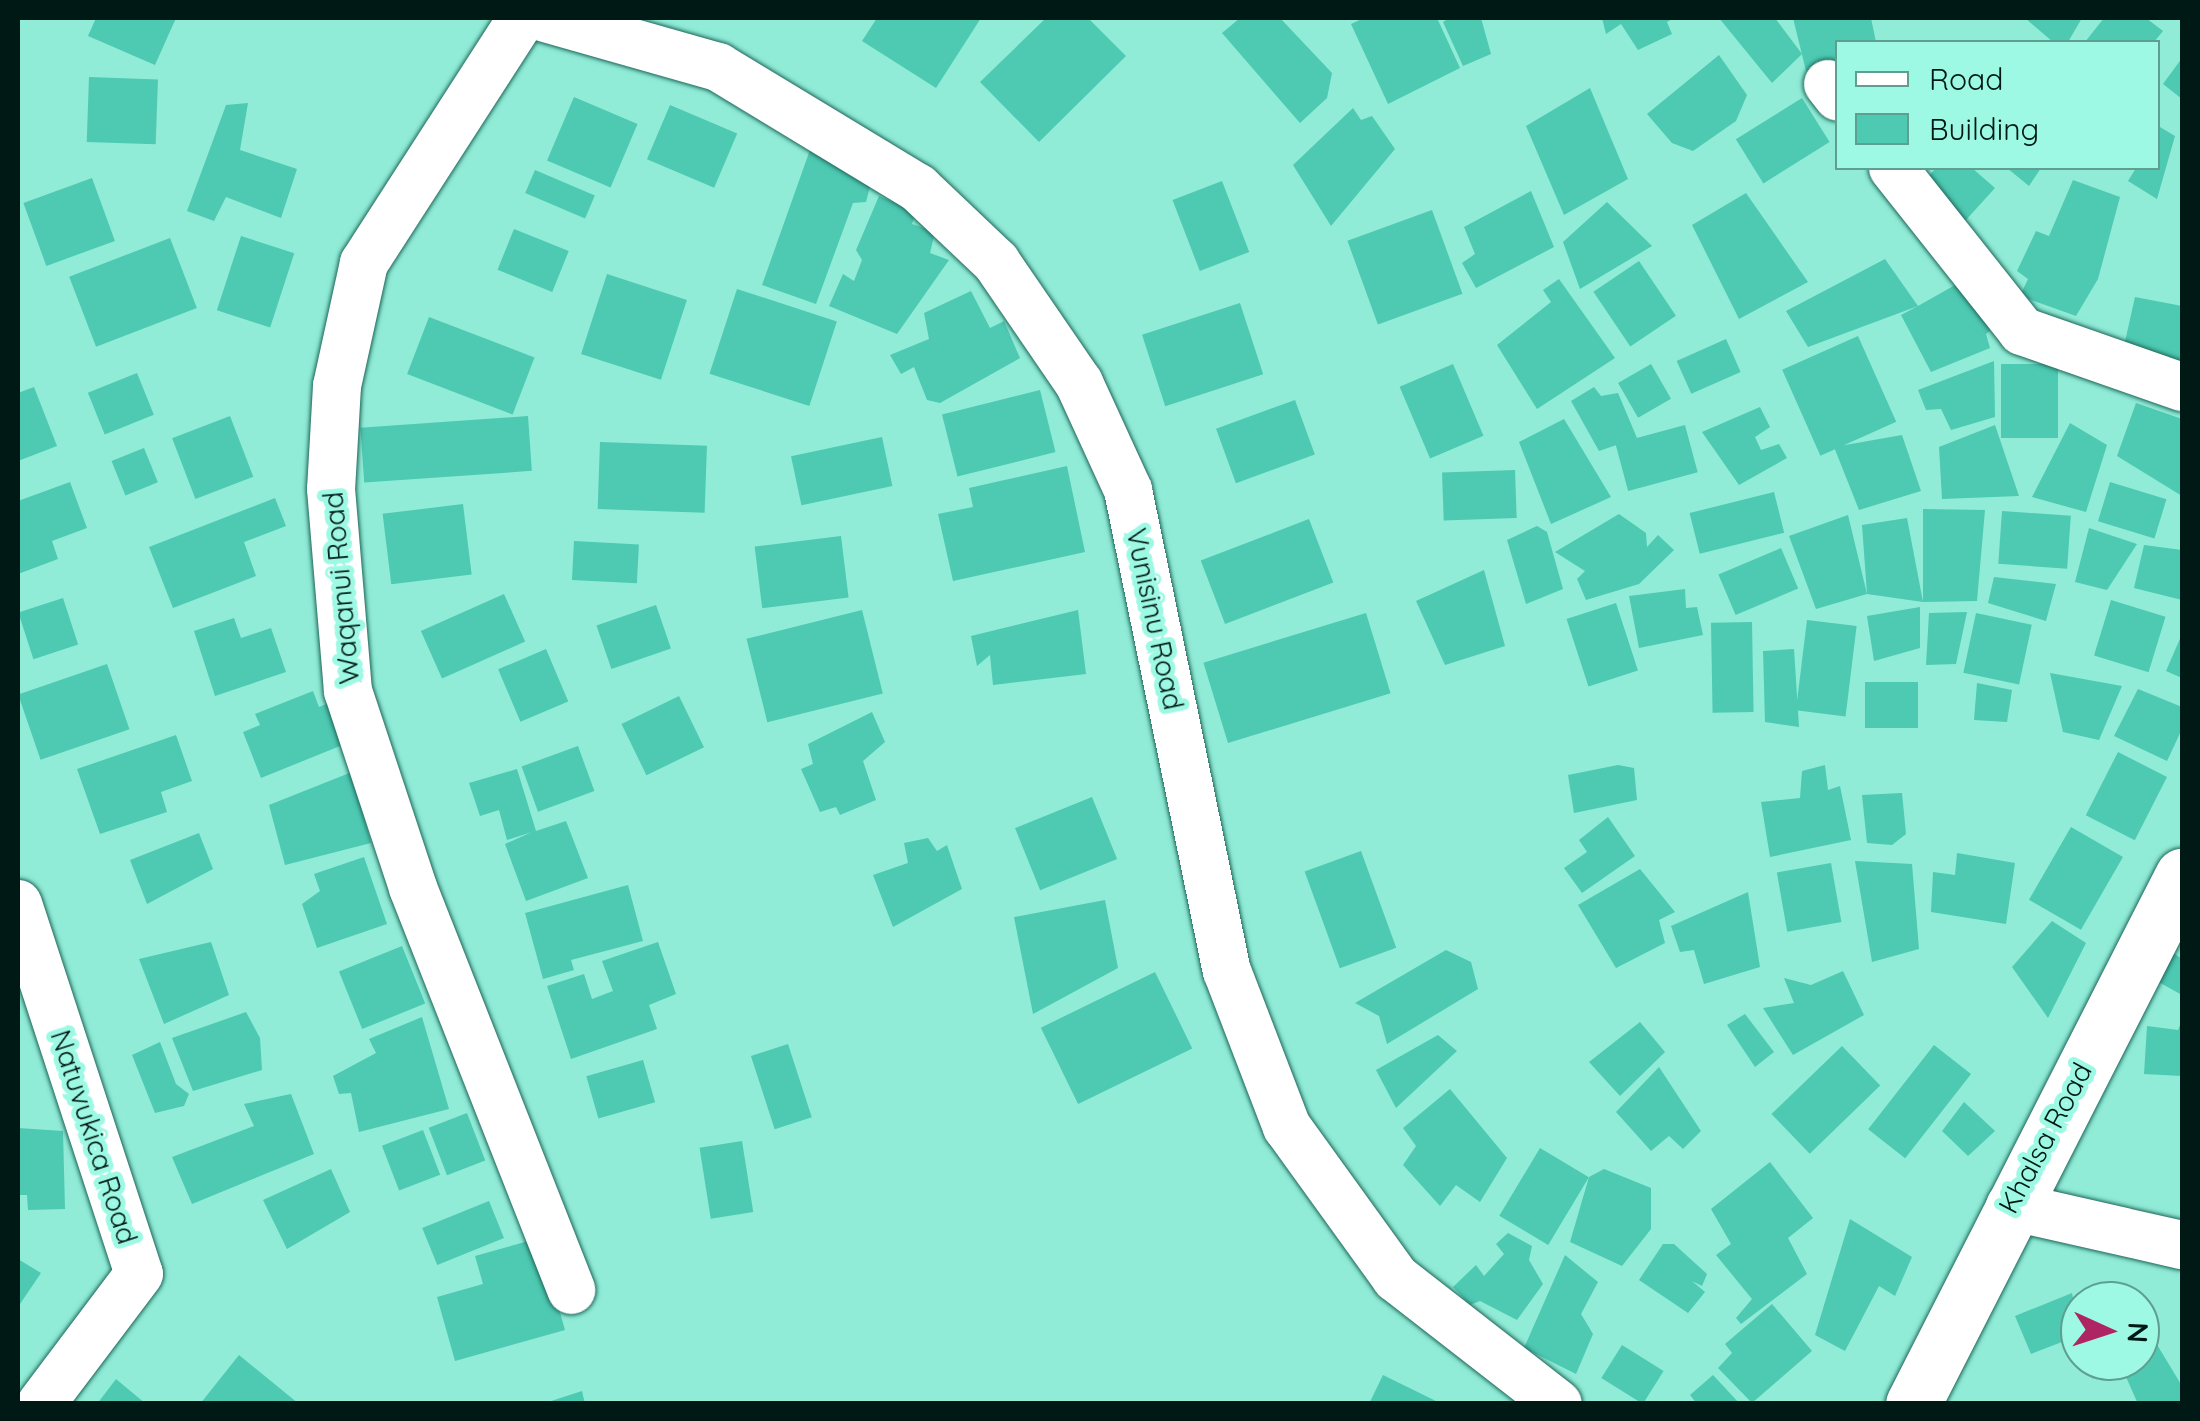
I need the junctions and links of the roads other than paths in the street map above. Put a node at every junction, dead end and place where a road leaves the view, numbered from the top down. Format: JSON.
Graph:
{"nodes":[{"id":1,"x":522,"y":18,"type":"edge"},
{"id":2,"x":545,"y":18,"type":"edge"},
{"id":3,"x":1895,"y":170,"type":"edge"},
{"id":4,"x":2182,"y":387,"type":"edge"},
{"id":5,"x":2182,"y":876,"type":"edge"},
{"id":6,"x":18,"y":904,"type":"edge"},
{"id":7,"x":2010,"y":1206,"type":"junction"},
{"id":8,"x":2182,"y":1245,"type":"edge"},
{"id":9,"x":571,"y":1290,"type":"dead end"},
{"id":10,"x":41,"y":1404,"type":"edge"},
{"id":11,"x":1558,"y":1404,"type":"edge"},
{"id":12,"x":1913,"y":1404,"type":"edge"}],
"edges":[{"from":1,"to":9,"type":"street","name":"Waqanui Road"},
{"from":2,"to":11,"type":"street","name":"Vunisinu Road"},
{"from":3,"to":4,"type":"street"},
{"from":5,"to":7,"type":"main road","name":"Khalsa Road"},
{"from":6,"to":10,"type":"street","name":"Natuvukica Road"},
{"from":7,"to":8,"type":"street"},
{"from":7,"to":12,"type":"main road","name":"Khalsa Road"}]}
